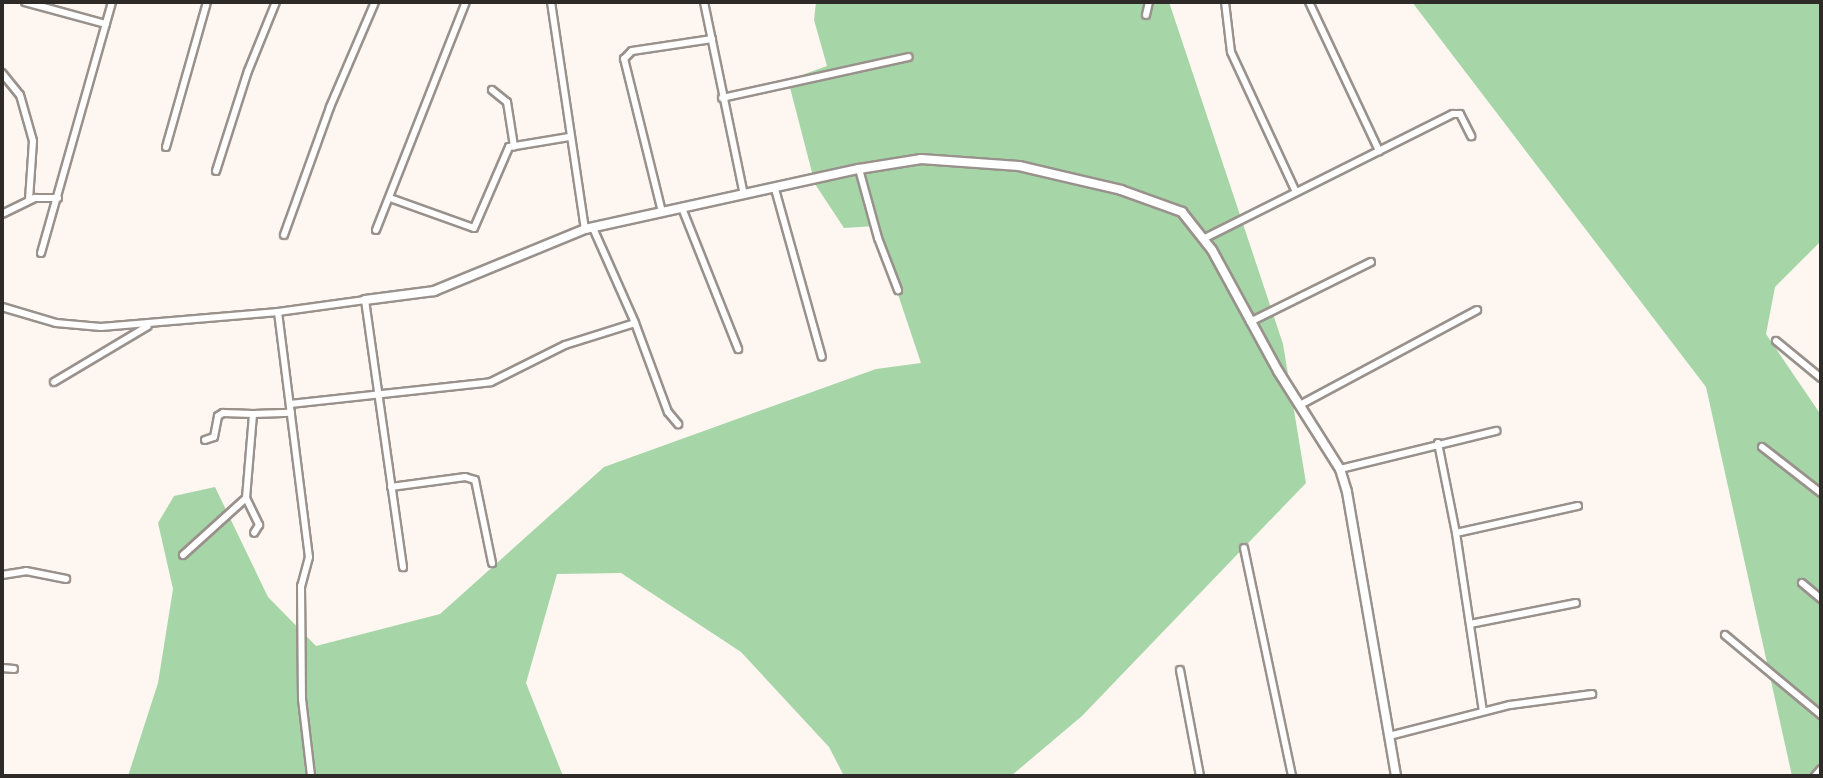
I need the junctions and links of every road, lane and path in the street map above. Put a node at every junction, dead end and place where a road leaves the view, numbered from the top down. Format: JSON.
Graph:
{"nodes":[{"id":1,"x":25,"y":2,"type":"edge"},
{"id":2,"x":112,"y":2,"type":"edge"},
{"id":3,"x":207,"y":2,"type":"edge"},
{"id":4,"x":276,"y":2,"type":"edge"},
{"id":5,"x":375,"y":2,"type":"edge"},
{"id":6,"x":466,"y":2,"type":"edge"},
{"id":7,"x":551,"y":2,"type":"edge"},
{"id":8,"x":704,"y":2,"type":"edge"},
{"id":9,"x":1149,"y":2,"type":"edge"},
{"id":10,"x":1225,"y":2,"type":"edge"},
{"id":11,"x":1309,"y":2,"type":"edge"},
{"id":12,"x":1146,"y":15,"type":"dead end"},
{"id":13,"x":106,"y":24,"type":"junction"},
{"id":14,"x":712,"y":39,"type":"junction"},
{"id":15,"x":909,"y":57,"type":"dead end"},
{"id":16,"x":2,"y":73,"type":"edge"},
{"id":17,"x":492,"y":90,"type":"dead end"},
{"id":18,"x":722,"y":98,"type":"junction"},
{"id":19,"x":1471,"y":136,"type":"dead end"},
{"id":20,"x":569,"y":137,"type":"junction"},
{"id":21,"x":514,"y":146,"type":"junction"},
{"id":22,"x":166,"y":147,"type":"dead end"},
{"id":23,"x":1379,"y":151,"type":"junction"},
{"id":24,"x":859,"y":169,"type":"junction"},
{"id":25,"x":216,"y":171,"type":"dead end"},
{"id":26,"x":775,"y":189,"type":"junction"},
{"id":27,"x":1296,"y":192,"type":"junction"},
{"id":28,"x":744,"y":195,"type":"junction"},
{"id":29,"x":58,"y":198,"type":"junction"},
{"id":30,"x":390,"y":198,"type":"junction"},
{"id":31,"x":29,"y":200,"type":"junction"},
{"id":32,"x":682,"y":208,"type":"junction"},
{"id":33,"x":662,"y":212,"type":"junction"},
{"id":34,"x":2,"y":214,"type":"edge"},
{"id":35,"x":589,"y":228,"type":"junction"},
{"id":36,"x":376,"y":230,"type":"dead end"},
{"id":37,"x":284,"y":235,"type":"dead end"},
{"id":38,"x":1205,"y":238,"type":"junction"},
{"id":39,"x":41,"y":253,"type":"dead end"},
{"id":40,"x":1371,"y":262,"type":"dead end"},
{"id":41,"x":898,"y":290,"type":"dead end"},
{"id":42,"x":365,"y":300,"type":"junction"},
{"id":43,"x":2,"y":307,"type":"edge"},
{"id":44,"x":1477,"y":310,"type":"dead end"},
{"id":45,"x":278,"y":312,"type":"junction"},
{"id":46,"x":1250,"y":322,"type":"junction"},
{"id":47,"x":635,"y":323,"type":"junction"},
{"id":48,"x":151,"y":324,"type":"junction"},
{"id":49,"x":1776,"y":341,"type":"dead end"},
{"id":50,"x":738,"y":349,"type":"dead end"},
{"id":51,"x":822,"y":357,"type":"dead end"},
{"id":52,"x":1821,"y":378,"type":"edge"},
{"id":53,"x":54,"y":382,"type":"dead end"},
{"id":54,"x":378,"y":395,"type":"junction"},
{"id":55,"x":290,"y":404,"type":"junction"},
{"id":56,"x":1300,"y":405,"type":"junction"},
{"id":57,"x":291,"y":413,"type":"junction"},
{"id":58,"x":253,"y":414,"type":"junction"},
{"id":59,"x":678,"y":424,"type":"dead end"},
{"id":60,"x":1496,"y":431,"type":"dead end"},
{"id":61,"x":205,"y":440,"type":"dead end"},
{"id":62,"x":1438,"y":443,"type":"junction"},
{"id":63,"x":1762,"y":447,"type":"dead end"},
{"id":64,"x":1340,"y":469,"type":"junction"},
{"id":65,"x":391,"y":487,"type":"junction"},
{"id":66,"x":1821,"y":493,"type":"edge"},
{"id":67,"x":246,"y":498,"type":"junction"},
{"id":68,"x":1578,"y":506,"type":"dead end"},
{"id":69,"x":254,"y":533,"type":"dead end"},
{"id":70,"x":1456,"y":533,"type":"junction"},
{"id":71,"x":1244,"y":548,"type":"dead end"},
{"id":72,"x":183,"y":555,"type":"dead end"},
{"id":73,"x":492,"y":563,"type":"dead end"},
{"id":74,"x":403,"y":567,"type":"dead end"},
{"id":75,"x":2,"y":575,"type":"edge"},
{"id":76,"x":66,"y":579,"type":"dead end"},
{"id":77,"x":1802,"y":583,"type":"dead end"},
{"id":78,"x":1821,"y":599,"type":"edge"},
{"id":79,"x":1576,"y":603,"type":"dead end"},
{"id":80,"x":1470,"y":624,"type":"junction"},
{"id":81,"x":1725,"y":635,"type":"dead end"},
{"id":82,"x":2,"y":668,"type":"edge"},
{"id":83,"x":14,"y":669,"type":"dead end"},
{"id":84,"x":1180,"y":670,"type":"dead end"},
{"id":85,"x":1592,"y":694,"type":"dead end"},
{"id":86,"x":1483,"y":711,"type":"junction"},
{"id":87,"x":1821,"y":715,"type":"edge"},
{"id":88,"x":1389,"y":736,"type":"junction"},
{"id":89,"x":1821,"y":769,"type":"edge"},
{"id":90,"x":311,"y":776,"type":"edge"},
{"id":91,"x":1200,"y":776,"type":"edge"},
{"id":92,"x":1292,"y":776,"type":"edge"},
{"id":93,"x":1396,"y":776,"type":"edge"},
{"id":94,"x":1815,"y":776,"type":"edge"}],
"edges":[{"from":1,"to":13,"type":"street"},
{"from":2,"to":13,"type":"street"},
{"from":3,"to":22,"type":"street"},
{"from":4,"to":25,"type":"street"},
{"from":5,"to":37,"type":"street"},
{"from":6,"to":30,"type":"street"},
{"from":7,"to":20,"type":"street"},
{"from":8,"to":14,"type":"street"},
{"from":9,"to":12,"type":"street"},
{"from":10,"to":27,"type":"street"},
{"from":11,"to":23,"type":"street"},
{"from":13,"to":29,"type":"street"},
{"from":14,"to":18,"type":"street"},
{"from":14,"to":33,"type":"street"},
{"from":15,"to":18,"type":"street"},
{"from":16,"to":31,"type":"street"},
{"from":17,"to":21,"type":"street"},
{"from":18,"to":28,"type":"street"},
{"from":19,"to":23,"type":"street"},
{"from":20,"to":21,"type":"street"},
{"from":20,"to":35,"type":"street"},
{"from":21,"to":30,"type":"street"},
{"from":23,"to":27,"type":"street"},
{"from":24,"to":26,"type":"street"},
{"from":24,"to":38,"type":"street"},
{"from":24,"to":41,"type":"street"},
{"from":26,"to":28,"type":"street"},
{"from":26,"to":51,"type":"street"},
{"from":27,"to":38,"type":"street"},
{"from":28,"to":32,"type":"street"},
{"from":29,"to":31,"type":"street"},
{"from":29,"to":39,"type":"street"},
{"from":30,"to":36,"type":"street"},
{"from":31,"to":34,"type":"street"},
{"from":32,"to":33,"type":"street"},
{"from":32,"to":50,"type":"street"},
{"from":33,"to":35,"type":"street"},
{"from":35,"to":42,"type":"street"},
{"from":35,"to":47,"type":"street"},
{"from":38,"to":46,"type":"street"},
{"from":40,"to":46,"type":"street"},
{"from":42,"to":45,"type":"street"},
{"from":42,"to":54,"type":"street"},
{"from":43,"to":48,"type":"street"},
{"from":44,"to":56,"type":"street"},
{"from":45,"to":48,"type":"street"},
{"from":45,"to":55,"type":"street"},
{"from":46,"to":56,"type":"street"},
{"from":47,"to":54,"type":"street"},
{"from":47,"to":59,"type":"street"},
{"from":48,"to":53,"type":"street"},
{"from":49,"to":52,"type":"street"},
{"from":54,"to":55,"type":"street"},
{"from":54,"to":65,"type":"street"},
{"from":55,"to":57,"type":"street"},
{"from":56,"to":64,"type":"street"},
{"from":57,"to":58,"type":"street"},
{"from":57,"to":90,"type":"street"},
{"from":58,"to":61,"type":"street"},
{"from":58,"to":67,"type":"street"},
{"from":60,"to":62,"type":"street"},
{"from":62,"to":64,"type":"street"},
{"from":62,"to":70,"type":"street"},
{"from":63,"to":66,"type":"street"},
{"from":64,"to":88,"type":"street"},
{"from":65,"to":73,"type":"street"},
{"from":65,"to":74,"type":"street"},
{"from":67,"to":69,"type":"street"},
{"from":67,"to":72,"type":"street"},
{"from":68,"to":70,"type":"street"},
{"from":70,"to":80,"type":"street"},
{"from":71,"to":92,"type":"street"},
{"from":75,"to":76,"type":"street"},
{"from":77,"to":78,"type":"street"},
{"from":79,"to":80,"type":"street"},
{"from":80,"to":86,"type":"street"},
{"from":81,"to":87,"type":"street"},
{"from":82,"to":83,"type":"street"},
{"from":84,"to":91,"type":"street"},
{"from":85,"to":86,"type":"street"},
{"from":86,"to":88,"type":"street"},
{"from":88,"to":93,"type":"street"},
{"from":89,"to":94,"type":"street"}]}
